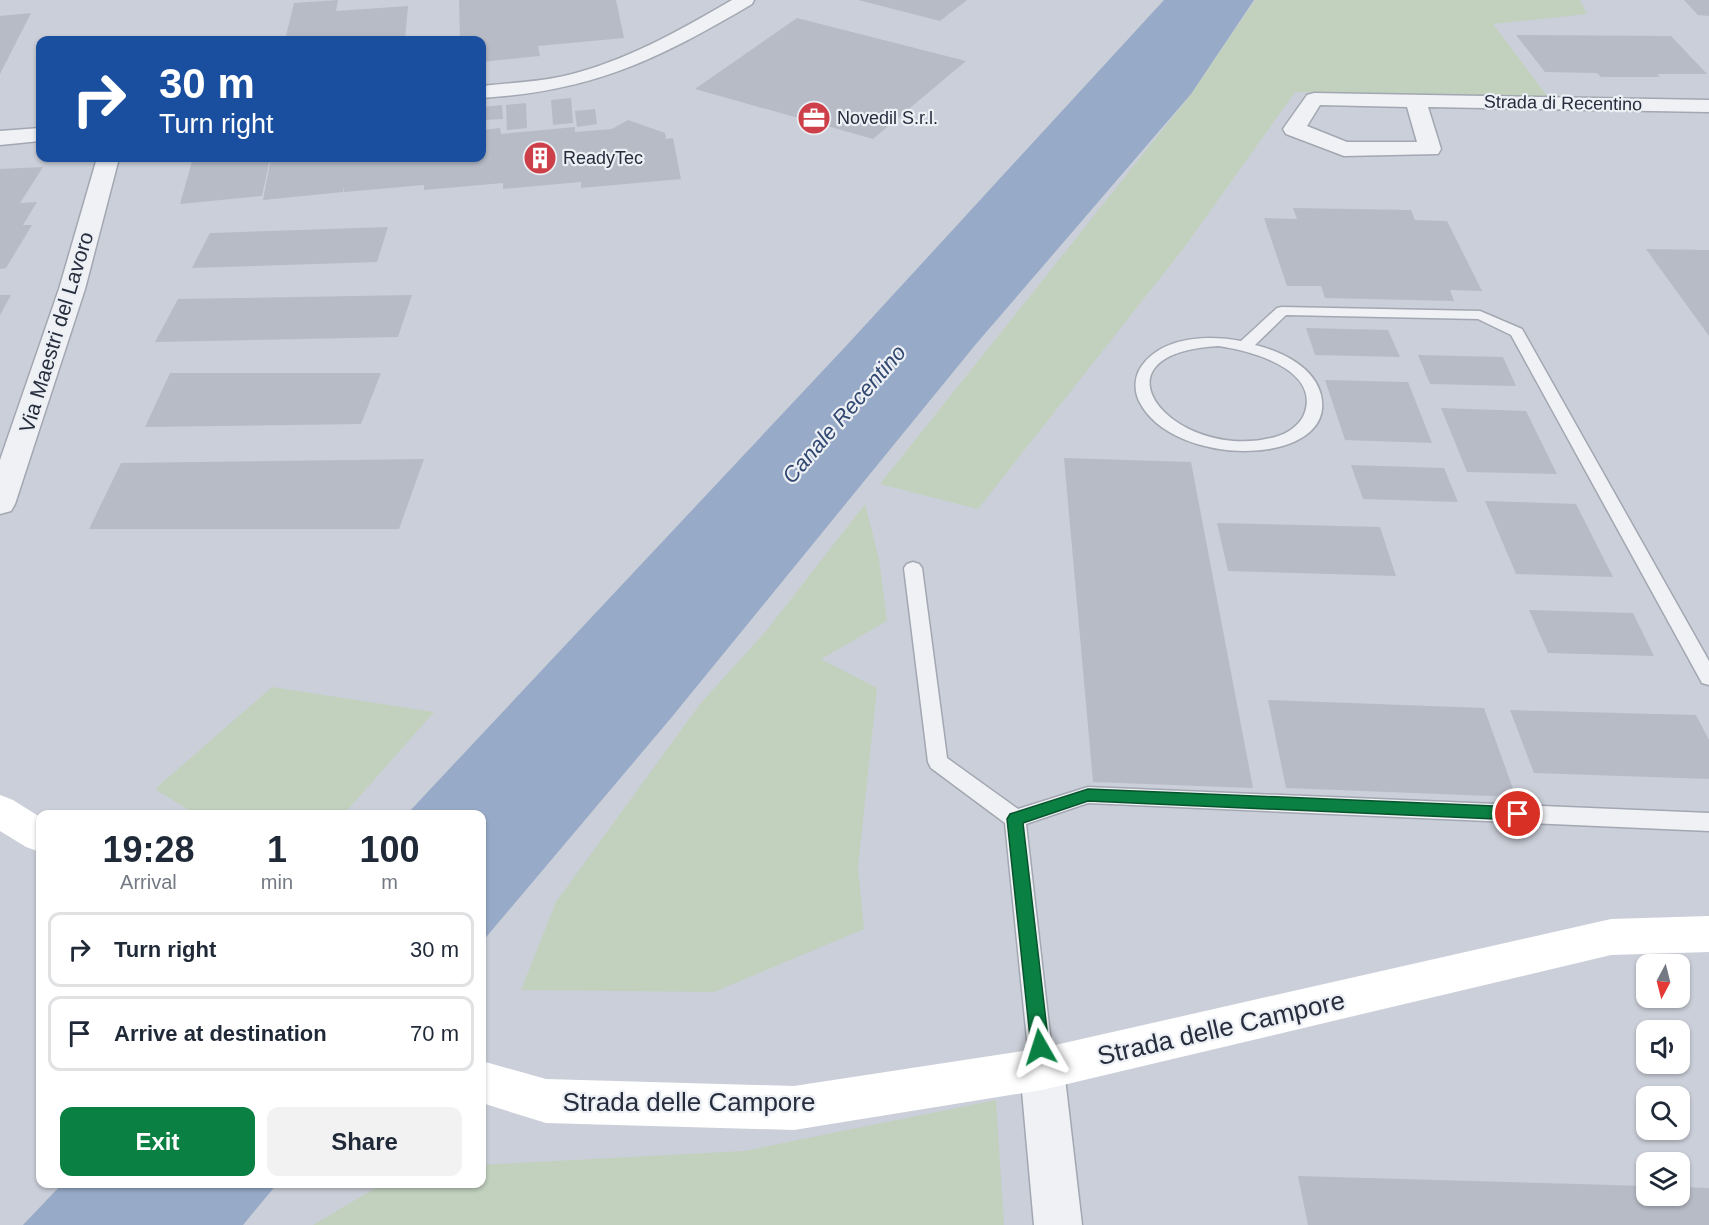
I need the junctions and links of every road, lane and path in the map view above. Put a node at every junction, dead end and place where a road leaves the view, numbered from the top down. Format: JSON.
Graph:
{"nodes":[{"id":1,"x":745,"y":0,"type":"edge"},
{"id":2,"x":486,"y":92,"type":"edge"},
{"id":3,"x":1416,"y":101,"type":"junction"},
{"id":4,"x":1709,"y":106,"type":"edge"},
{"id":5,"x":36,"y":135,"type":"edge"},
{"id":6,"x":0,"y":138,"type":"edge"},
{"id":7,"x":107,"y":162,"type":"edge"},
{"id":8,"x":1245,"y":345,"type":"junction"},
{"id":9,"x":0,"y":504,"type":"edge"},
{"id":10,"x":913,"y":568,"type":"dead end"},
{"id":11,"x":1709,"y":678,"type":"edge"},
{"id":12,"x":0,"y":811,"type":"edge"},
{"id":13,"x":1015,"y":819,"type":"junction"},
{"id":14,"x":1709,"y":822,"type":"edge"},
{"id":15,"x":36,"y":834,"type":"edge"},
{"id":16,"x":1709,"y":934,"type":"edge"},
{"id":17,"x":1042,"y":1070,"type":"junction"},
{"id":18,"x":486,"y":1083,"type":"edge"},
{"id":19,"x":1058,"y":1225,"type":"edge"}],
"edges":[{"from":1,"to":2,"type":"street"},
{"from":3,"to":3,"type":"street","name":"Strada di Recentino"},
{"from":3,"to":4,"type":"street","name":"Strada di Recentino"},
{"from":5,"to":6,"type":"street"},
{"from":7,"to":9,"type":"street","name":"Via Maestri del Lavoro"},
{"from":8,"to":8,"type":"lane"},
{"from":8,"to":11,"type":"lane"},
{"from":10,"to":13,"type":"lane"},
{"from":12,"to":15,"type":"street"},
{"from":13,"to":14,"type":"lane"},
{"from":13,"to":17,"type":"lane"},
{"from":16,"to":17,"type":"street","name":"Strada delle Campore"},
{"from":17,"to":18,"type":"street","name":"Strada delle Campore"},
{"from":17,"to":19,"type":"street"}]}
